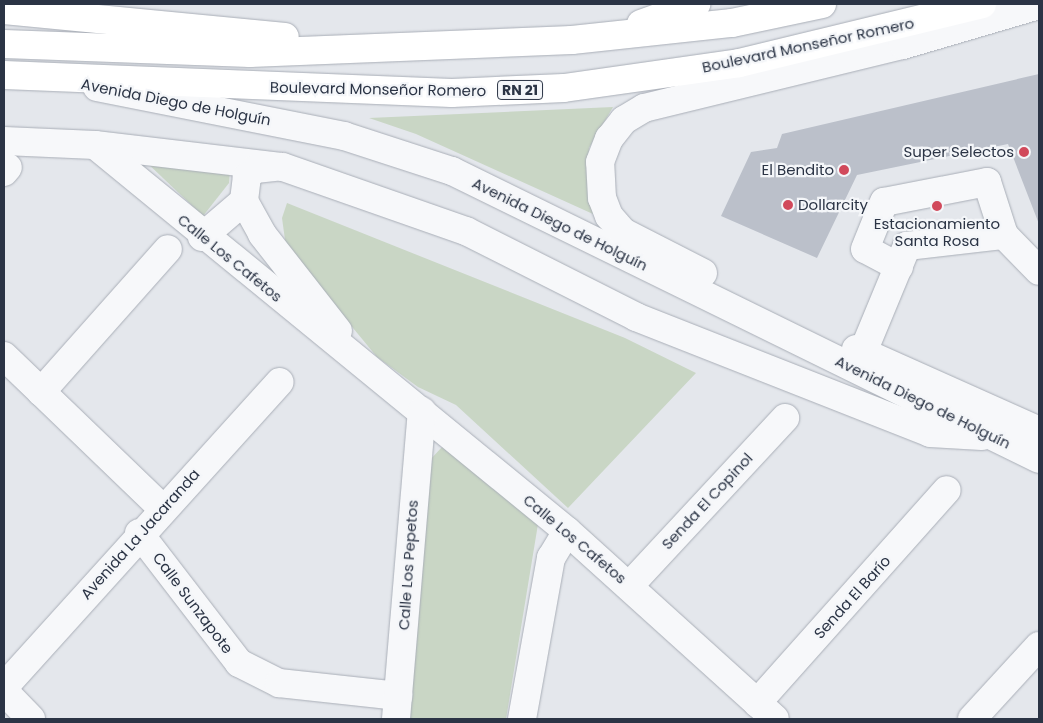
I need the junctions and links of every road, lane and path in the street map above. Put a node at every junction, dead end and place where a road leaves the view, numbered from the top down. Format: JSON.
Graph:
{"nodes":[{"id":1,"x":696,"y":4,"type":"edge"},
{"id":2,"x":822,"y":4,"type":"edge"},
{"id":3,"x":982,"y":4,"type":"edge"},
{"id":4,"x":1039,"y":5,"type":"edge"},
{"id":5,"x":4,"y":10,"type":"edge"},
{"id":6,"x":572,"y":40,"type":"junction"},
{"id":7,"x":4,"y":44,"type":"edge"},
{"id":8,"x":416,"y":48,"type":"junction"},
{"id":9,"x":4,"y":75,"type":"edge"},
{"id":10,"x":49,"y":77,"type":"junction"},
{"id":11,"x":95,"y":145,"type":"junction"},
{"id":12,"x":5,"y":160,"type":"edge"},
{"id":13,"x":283,"y":167,"type":"junction"},
{"id":14,"x":244,"y":201,"type":"junction"},
{"id":15,"x":1004,"y":235,"type":"junction"},
{"id":16,"x":202,"y":237,"type":"junction"},
{"id":17,"x":168,"y":250,"type":"dead end"},
{"id":18,"x":899,"y":267,"type":"junction"},
{"id":19,"x":1037,"y":267,"type":"edge"},
{"id":20,"x":864,"y":352,"type":"junction"},
{"id":21,"x":4,"y":356,"type":"edge"},
{"id":22,"x":368,"y":368,"type":"junction"},
{"id":23,"x":280,"y":382,"type":"dead end"},
{"id":24,"x":41,"y":392,"type":"junction"},
{"id":25,"x":422,"y":411,"type":"junction"},
{"id":26,"x":785,"y":418,"type":"dead end"},
{"id":27,"x":1039,"y":430,"type":"edge"},
{"id":28,"x":993,"y":436,"type":"junction"},
{"id":29,"x":1039,"y":459,"type":"edge"},
{"id":30,"x":947,"y":490,"type":"dead end"},
{"id":31,"x":162,"y":508,"type":"junction"},
{"id":32,"x":568,"y":531,"type":"junction"},
{"id":33,"x":139,"y":533,"type":"junction"},
{"id":34,"x":630,"y":585,"type":"junction"},
{"id":35,"x":1039,"y":646,"type":"edge"},
{"id":36,"x":4,"y":689,"type":"edge"},
{"id":37,"x":397,"y":708,"type":"edge"},
{"id":38,"x":766,"y":711,"type":"edge"},
{"id":39,"x":31,"y":719,"type":"edge"},
{"id":40,"x":522,"y":719,"type":"edge"},
{"id":41,"x":972,"y":719,"type":"edge"}],
"edges":[{"from":1,"to":6,"type":"highway"},
{"from":2,"to":6,"type":"highway"},
{"from":3,"to":10,"type":"highway","name":"Boulevard Monseñor Romero","number":"RN 21"},
{"from":4,"to":20,"type":"street","name":"Avenida Diego de Holguín"},
{"from":5,"to":8,"type":"highway"},
{"from":6,"to":8,"type":"highway"},
{"from":7,"to":8,"type":"highway"},
{"from":9,"to":10,"type":"highway","name":"Boulevard Monseñor Romero","number":"RN 21"},
{"from":10,"to":28,"type":"street","name":"Avenida Diego de Holguín"},
{"from":11,"to":12,"type":"street"},
{"from":11,"to":13,"type":"street"},
{"from":11,"to":16,"type":"street","name":"Calle Los Cafetos"},
{"from":13,"to":14,"type":"street"},
{"from":13,"to":28,"type":"street"},
{"from":14,"to":16,"type":"street"},
{"from":14,"to":22,"type":"street","name":"Calle Los Cafetos"},
{"from":15,"to":18,"type":"street"},
{"from":15,"to":18,"type":"street"},
{"from":15,"to":19,"type":"street"},
{"from":16,"to":22,"type":"street","name":"Calle Los Cafetos"},
{"from":17,"to":24,"type":"street"},
{"from":18,"to":20,"type":"street"},
{"from":20,"to":27,"type":"street","name":"Avenida Diego de Holguín"},
{"from":21,"to":24,"type":"street"},
{"from":22,"to":25,"type":"street","name":"Calle Los Cafetos"},
{"from":23,"to":31,"type":"street","name":"Avenida La Jacaranda"},
{"from":24,"to":31,"type":"street"},
{"from":25,"to":32,"type":"street","name":"Calle Los Cafetos"},
{"from":25,"to":37,"type":"street","name":"Calle Los Pepetos"},
{"from":26,"to":34,"type":"street","name":"Senda El Copinol"},
{"from":28,"to":29,"type":"street","name":"Avenida Diego de Holguín"},
{"from":30,"to":38,"type":"street","name":"Senda El Barío"},
{"from":31,"to":33,"type":"street","name":"Avenida La Jacaranda"},
{"from":32,"to":34,"type":"street","name":"Calle Los Cafetos"},
{"from":32,"to":40,"type":"street"},
{"from":33,"to":36,"type":"street","name":"Avenida La Jacaranda"},
{"from":33,"to":37,"type":"street","name":"Calle Sunzapote"},
{"from":34,"to":38,"type":"street","name":"Calle Los Cafetos"},
{"from":35,"to":41,"type":"street"},
{"from":36,"to":39,"type":"street"}]}
